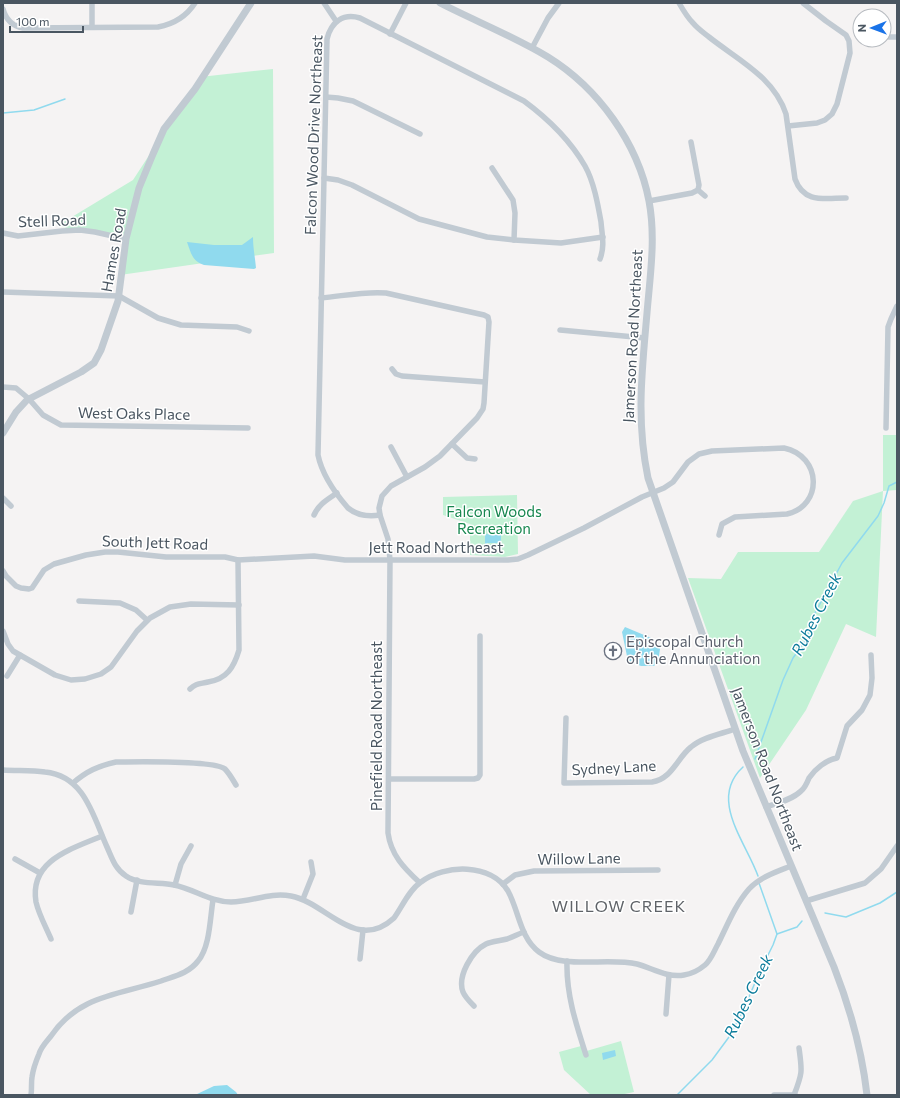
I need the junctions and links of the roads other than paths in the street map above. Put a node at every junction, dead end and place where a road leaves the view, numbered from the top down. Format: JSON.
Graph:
{"nodes":[{"id":1,"x":92,"y":3,"type":"edge"},
{"id":2,"x":195,"y":3,"type":"edge"},
{"id":3,"x":251,"y":3,"type":"edge"},
{"id":4,"x":324,"y":3,"type":"edge"},
{"id":5,"x":406,"y":3,"type":"edge"},
{"id":6,"x":440,"y":3,"type":"edge"},
{"id":7,"x":559,"y":3,"type":"edge"},
{"id":8,"x":679,"y":3,"type":"edge"},
{"id":9,"x":804,"y":3,"type":"edge"},
{"id":10,"x":3,"y":9,"type":"edge"},
{"id":11,"x":336,"y":21,"type":"junction"},
{"id":12,"x":92,"y":27,"type":"junction"},
{"id":13,"x":390,"y":34,"type":"junction"},
{"id":14,"x":532,"y":48,"type":"junction"},
{"id":15,"x":326,"y":98,"type":"junction"},
{"id":16,"x":788,"y":126,"type":"junction"},
{"id":17,"x":420,"y":134,"type":"dead end"},
{"id":18,"x":691,"y":142,"type":"dead end"},
{"id":19,"x":492,"y":168,"type":"dead end"},
{"id":20,"x":324,"y":178,"type":"junction"},
{"id":21,"x":698,"y":190,"type":"junction"},
{"id":22,"x":705,"y":196,"type":"dead end"},
{"id":23,"x":846,"y":198,"type":"dead end"},
{"id":24,"x":649,"y":201,"type":"junction"},
{"id":25,"x":3,"y":233,"type":"edge"},
{"id":26,"x":603,"y":237,"type":"junction"},
{"id":27,"x":126,"y":239,"type":"junction"},
{"id":28,"x":514,"y":240,"type":"junction"},
{"id":29,"x":600,"y":259,"type":"dead end"},
{"id":30,"x":3,"y":292,"type":"edge"},
{"id":31,"x":119,"y":296,"type":"junction"},
{"id":32,"x":322,"y":298,"type":"junction"},
{"id":33,"x":897,"y":306,"type":"edge"},
{"id":34,"x":249,"y":330,"type":"dead end"},
{"id":35,"x":560,"y":330,"type":"dead end"},
{"id":36,"x":645,"y":338,"type":"junction"},
{"id":37,"x":392,"y":370,"type":"dead end"},
{"id":38,"x":485,"y":382,"type":"junction"},
{"id":39,"x":3,"y":387,"type":"edge"},
{"id":40,"x":29,"y":399,"type":"junction"},
{"id":41,"x":248,"y":428,"type":"dead end"},
{"id":42,"x":886,"y":428,"type":"dead end"},
{"id":43,"x":3,"y":433,"type":"edge"},
{"id":44,"x":452,"y":444,"type":"junction"},
{"id":45,"x":391,"y":447,"type":"dead end"},
{"id":46,"x":475,"y":459,"type":"dead end"},
{"id":47,"x":407,"y":477,"type":"junction"},
{"id":48,"x":336,"y":493,"type":"junction"},
{"id":49,"x":652,"y":493,"type":"junction"},
{"id":50,"x":3,"y":498,"type":"edge"},
{"id":51,"x":11,"y":506,"type":"dead end"},
{"id":52,"x":314,"y":515,"type":"dead end"},
{"id":53,"x":380,"y":515,"type":"junction"},
{"id":54,"x":719,"y":535,"type":"dead end"},
{"id":55,"x":278,"y":558,"type":"joint"},
{"id":56,"x":238,"y":560,"type":"junction"},
{"id":57,"x":390,"y":560,"type":"junction"},
{"id":58,"x":3,"y":571,"type":"edge"},
{"id":59,"x":79,"y":601,"type":"dead end"},
{"id":60,"x":239,"y":605,"type":"junction"},
{"id":61,"x":148,"y":620,"type":"junction"},
{"id":62,"x":3,"y":632,"type":"edge"},
{"id":63,"x":480,"y":636,"type":"dead end"},
{"id":64,"x":20,"y":655,"type":"junction"},
{"id":65,"x":871,"y":655,"type":"dead end"},
{"id":66,"x":7,"y":676,"type":"dead end"},
{"id":67,"x":190,"y":689,"type":"dead end"},
{"id":68,"x":566,"y":718,"type":"dead end"},
{"id":69,"x":735,"y":729,"type":"junction"},
{"id":70,"x":3,"y":770,"type":"edge"},
{"id":71,"x":389,"y":779,"type":"junction"},
{"id":72,"x":235,"y":783,"type":"dead end"},
{"id":73,"x":73,"y":784,"type":"junction"},
{"id":74,"x":766,"y":807,"type":"junction"},
{"id":75,"x":102,"y":836,"type":"junction"},
{"id":76,"x":191,"y":846,"type":"dead end"},
{"id":77,"x":897,"y":846,"type":"edge"},
{"id":78,"x":15,"y":859,"type":"dead end"},
{"id":79,"x":311,"y":862,"type":"dead end"},
{"id":80,"x":791,"y":866,"type":"junction"},
{"id":81,"x":658,"y":870,"type":"dead end"},
{"id":82,"x":40,"y":873,"type":"junction"},
{"id":83,"x":137,"y":880,"type":"junction"},
{"id":84,"x":419,"y":882,"type":"junction"},
{"id":85,"x":503,"y":884,"type":"junction"},
{"id":86,"x":175,"y":885,"type":"junction"},
{"id":87,"x":303,"y":899,"type":"junction"},
{"id":88,"x":213,"y":900,"type":"junction"},
{"id":89,"x":806,"y":901,"type":"junction"},
{"id":90,"x":131,"y":912,"type":"dead end"},
{"id":91,"x":363,"y":930,"type":"junction"},
{"id":92,"x":524,"y":932,"type":"junction"},
{"id":93,"x":51,"y":940,"type":"dead end"},
{"id":94,"x":360,"y":959,"type":"dead end"},
{"id":95,"x":567,"y":961,"type":"junction"},
{"id":96,"x":669,"y":975,"type":"junction"},
{"id":97,"x":474,"y":1006,"type":"dead end"},
{"id":98,"x":666,"y":1014,"type":"dead end"},
{"id":99,"x":799,"y":1048,"type":"dead end"},
{"id":100,"x":586,"y":1055,"type":"dead end"},
{"id":101,"x":31,"y":1095,"type":"edge"},
{"id":102,"x":774,"y":1095,"type":"edge"},
{"id":103,"x":794,"y":1095,"type":"edge"},
{"id":104,"x":867,"y":1095,"type":"edge"}],
"edges":[{"from":1,"to":12,"type":"street"},
{"from":2,"to":12,"type":"street"},
{"from":3,"to":27,"type":"street","name":"Hames Road"},
{"from":4,"to":11,"type":"street"},
{"from":5,"to":13,"type":"street"},
{"from":6,"to":14,"type":"street","name":"Jamerson Road Northeast"},
{"from":7,"to":14,"type":"street"},
{"from":8,"to":16,"type":"street"},
{"from":9,"to":16,"type":"street"},
{"from":10,"to":12,"type":"street"},
{"from":11,"to":13,"type":"street","name":"Falcon Wood Drive Northeast"},
{"from":11,"to":15,"type":"street","name":"Falcon Wood Drive Northeast"},
{"from":13,"to":26,"type":"street","name":"Falcon Wood Drive Northeast"},
{"from":14,"to":24,"type":"street","name":"Jamerson Road Northeast"},
{"from":15,"to":17,"type":"street"},
{"from":15,"to":20,"type":"street","name":"Falcon Wood Drive Northeast"},
{"from":16,"to":23,"type":"street"},
{"from":18,"to":21,"type":"street"},
{"from":19,"to":28,"type":"street"},
{"from":20,"to":28,"type":"street"},
{"from":20,"to":32,"type":"street","name":"Falcon Wood Drive Northeast"},
{"from":21,"to":22,"type":"street"},
{"from":21,"to":24,"type":"street"},
{"from":24,"to":36,"type":"street","name":"Jamerson Road Northeast"},
{"from":25,"to":27,"type":"street","name":"Stell Road"},
{"from":26,"to":28,"type":"street"},
{"from":26,"to":29,"type":"street","name":"Falcon Wood Drive Northeast"},
{"from":27,"to":31,"type":"street","name":"Hames Road"},
{"from":30,"to":31,"type":"street"},
{"from":31,"to":34,"type":"street"},
{"from":31,"to":40,"type":"street","name":"Hames Road"},
{"from":32,"to":38,"type":"street"},
{"from":32,"to":48,"type":"street","name":"Falcon Wood Drive Northeast"},
{"from":33,"to":42,"type":"street"},
{"from":35,"to":36,"type":"street"},
{"from":36,"to":49,"type":"street","name":"Jamerson Road Northeast"},
{"from":37,"to":38,"type":"street"},
{"from":38,"to":44,"type":"street"},
{"from":39,"to":40,"type":"street","name":"West Oaks Place"},
{"from":40,"to":41,"type":"street","name":"West Oaks Place"},
{"from":40,"to":43,"type":"street","name":"Hames Road"},
{"from":44,"to":46,"type":"street"},
{"from":44,"to":47,"type":"street"},
{"from":45,"to":47,"type":"street"},
{"from":47,"to":53,"type":"street"},
{"from":48,"to":52,"type":"street"},
{"from":48,"to":53,"type":"street","name":"Falcon Wood Drive Northeast"},
{"from":49,"to":54,"type":"street","name":"Jett Road Northeast"},
{"from":49,"to":57,"type":"street","name":"Jett Road Northeast"},
{"from":49,"to":69,"type":"street","name":"Jamerson Road Northeast"},
{"from":50,"to":51,"type":"street"},
{"from":53,"to":57,"type":"street","name":"Pinefield Road Northeast"},
{"from":55,"to":56,"type":"street","name":"South Jett Road"},
{"from":55,"to":57,"type":"street","name":"Jett Road Northeast"},
{"from":56,"to":58,"type":"street","name":"South Jett Road"},
{"from":56,"to":60,"type":"street"},
{"from":57,"to":71,"type":"street","name":"Pinefield Road Northeast"},
{"from":59,"to":61,"type":"street"},
{"from":60,"to":61,"type":"street"},
{"from":60,"to":67,"type":"street"},
{"from":61,"to":64,"type":"street"},
{"from":62,"to":64,"type":"street"},
{"from":63,"to":71,"type":"street"},
{"from":64,"to":66,"type":"street"},
{"from":65,"to":74,"type":"street"},
{"from":68,"to":69,"type":"street","name":"Sydney Lane"},
{"from":69,"to":74,"type":"street","name":"Jamerson Road Northeast"},
{"from":70,"to":73,"type":"street"},
{"from":71,"to":84,"type":"street","name":"Pinefield Road Northeast"},
{"from":72,"to":73,"type":"street"},
{"from":73,"to":75,"type":"street"},
{"from":74,"to":80,"type":"street","name":"Jamerson Road Northeast"},
{"from":75,"to":82,"type":"street"},
{"from":75,"to":83,"type":"street"},
{"from":76,"to":86,"type":"street"},
{"from":77,"to":89,"type":"street"},
{"from":78,"to":82,"type":"street"},
{"from":79,"to":87,"type":"street"},
{"from":80,"to":89,"type":"street","name":"Jamerson Road Northeast"},
{"from":80,"to":96,"type":"street"},
{"from":81,"to":85,"type":"street","name":"Willow Lane"},
{"from":82,"to":93,"type":"street"},
{"from":83,"to":86,"type":"street"},
{"from":83,"to":90,"type":"street"},
{"from":84,"to":85,"type":"street"},
{"from":84,"to":91,"type":"street"},
{"from":85,"to":92,"type":"street"},
{"from":86,"to":88,"type":"street"},
{"from":87,"to":88,"type":"street"},
{"from":87,"to":91,"type":"street"},
{"from":88,"to":101,"type":"street"},
{"from":89,"to":104,"type":"street","name":"Jamerson Road Northeast"},
{"from":91,"to":94,"type":"street"},
{"from":92,"to":95,"type":"street"},
{"from":92,"to":97,"type":"street"},
{"from":95,"to":96,"type":"street"},
{"from":95,"to":100,"type":"street"},
{"from":96,"to":98,"type":"street"},
{"from":99,"to":103,"type":"street"},
{"from":102,"to":103,"type":"street"}]}
